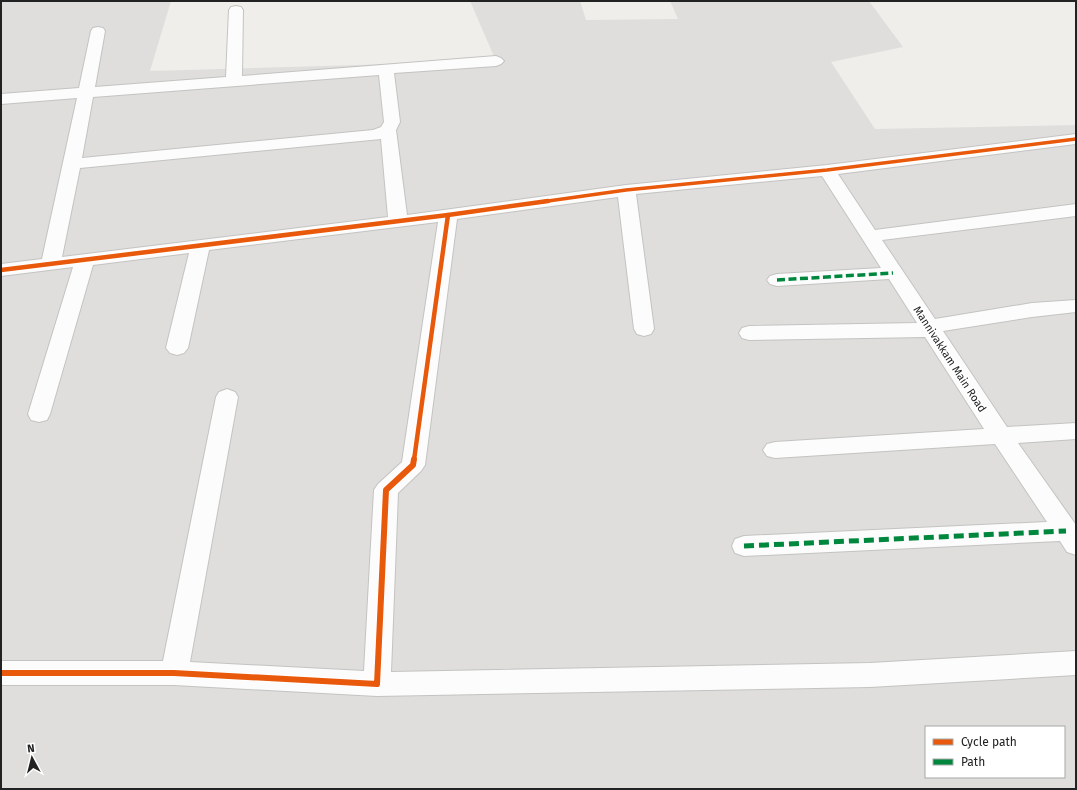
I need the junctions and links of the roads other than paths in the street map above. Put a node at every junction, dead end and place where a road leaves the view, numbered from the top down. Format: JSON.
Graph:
{"nodes":[{"id":1,"x":236,"y":10,"type":"dead end"},
{"id":2,"x":98,"y":30,"type":"dead end"},
{"id":3,"x":496,"y":61,"type":"dead end"},
{"id":4,"x":386,"y":70,"type":"junction"},
{"id":5,"x":234,"y":82,"type":"junction"},
{"id":6,"x":85,"y":93,"type":"junction"},
{"id":7,"x":1,"y":99,"type":"edge"},
{"id":8,"x":388,"y":130,"type":"junction"},
{"id":9,"x":1076,"y":139,"type":"edge"},
{"id":10,"x":72,"y":164,"type":"junction"},
{"id":11,"x":827,"y":170,"type":"junction"},
{"id":12,"x":626,"y":190,"type":"junction"},
{"id":13,"x":1076,"y":210,"type":"edge"},
{"id":14,"x":448,"y":215,"type":"junction"},
{"id":15,"x":398,"y":222,"type":"junction"},
{"id":16,"x":869,"y":236,"type":"junction"},
{"id":17,"x":200,"y":246,"type":"junction"},
{"id":18,"x":85,"y":260,"type":"junction"},
{"id":19,"x":51,"y":264,"type":"junction"},
{"id":20,"x":1,"y":270,"type":"edge"},
{"id":21,"x":893,"y":273,"type":"junction"},
{"id":22,"x":776,"y":280,"type":"dead end"},
{"id":23,"x":1076,"y":306,"type":"edge"},
{"id":24,"x":930,"y":328,"type":"junction"},
{"id":25,"x":644,"y":329,"type":"dead end"},
{"id":26,"x":749,"y":333,"type":"dead end"},
{"id":27,"x":177,"y":348,"type":"dead end"},
{"id":28,"x":227,"y":397,"type":"dead end"},
{"id":29,"x":39,"y":414,"type":"dead end"},
{"id":30,"x":1076,"y":431,"type":"edge"},
{"id":31,"x":1001,"y":436,"type":"junction"},
{"id":32,"x":775,"y":450,"type":"dead end"},
{"id":33,"x":1071,"y":538,"type":"edge"},
{"id":34,"x":744,"y":546,"type":"dead end"},
{"id":35,"x":1076,"y":663,"type":"edge"},
{"id":36,"x":1,"y":673,"type":"edge"},
{"id":37,"x":174,"y":673,"type":"junction"},
{"id":38,"x":377,"y":684,"type":"junction"}],
"edges":[{"from":1,"to":5,"type":"street"},
{"from":2,"to":6,"type":"street"},
{"from":3,"to":4,"type":"street"},
{"from":4,"to":5,"type":"street"},
{"from":4,"to":8,"type":"street"},
{"from":5,"to":6,"type":"street"},
{"from":6,"to":7,"type":"street"},
{"from":6,"to":10,"type":"street"},
{"from":8,"to":10,"type":"street"},
{"from":8,"to":15,"type":"street"},
{"from":9,"to":11,"type":"street"},
{"from":10,"to":19,"type":"street"},
{"from":11,"to":12,"type":"street"},
{"from":11,"to":16,"type":"street","name":"Mannivakkam Main Road"},
{"from":12,"to":14,"type":"street"},
{"from":12,"to":25,"type":"street"},
{"from":13,"to":16,"type":"street"},
{"from":14,"to":15,"type":"street"},
{"from":14,"to":38,"type":"street"},
{"from":15,"to":17,"type":"street"},
{"from":16,"to":21,"type":"street","name":"Mannivakkam Main Road"},
{"from":17,"to":18,"type":"street"},
{"from":17,"to":27,"type":"street"},
{"from":18,"to":19,"type":"street"},
{"from":18,"to":29,"type":"street"},
{"from":19,"to":20,"type":"street"},
{"from":21,"to":22,"type":"street"},
{"from":21,"to":24,"type":"street","name":"Mannivakkam Main Road"},
{"from":23,"to":24,"type":"street"},
{"from":24,"to":26,"type":"street"},
{"from":24,"to":31,"type":"street","name":"Mannivakkam Main Road"},
{"from":28,"to":37,"type":"street"},
{"from":30,"to":31,"type":"street"},
{"from":31,"to":32,"type":"street"},
{"from":31,"to":33,"type":"street","name":"Mannivakkam Main Road"},
{"from":33,"to":34,"type":"street"},
{"from":35,"to":38,"type":"street"},
{"from":36,"to":37,"type":"street"},
{"from":37,"to":38,"type":"street"}]}
